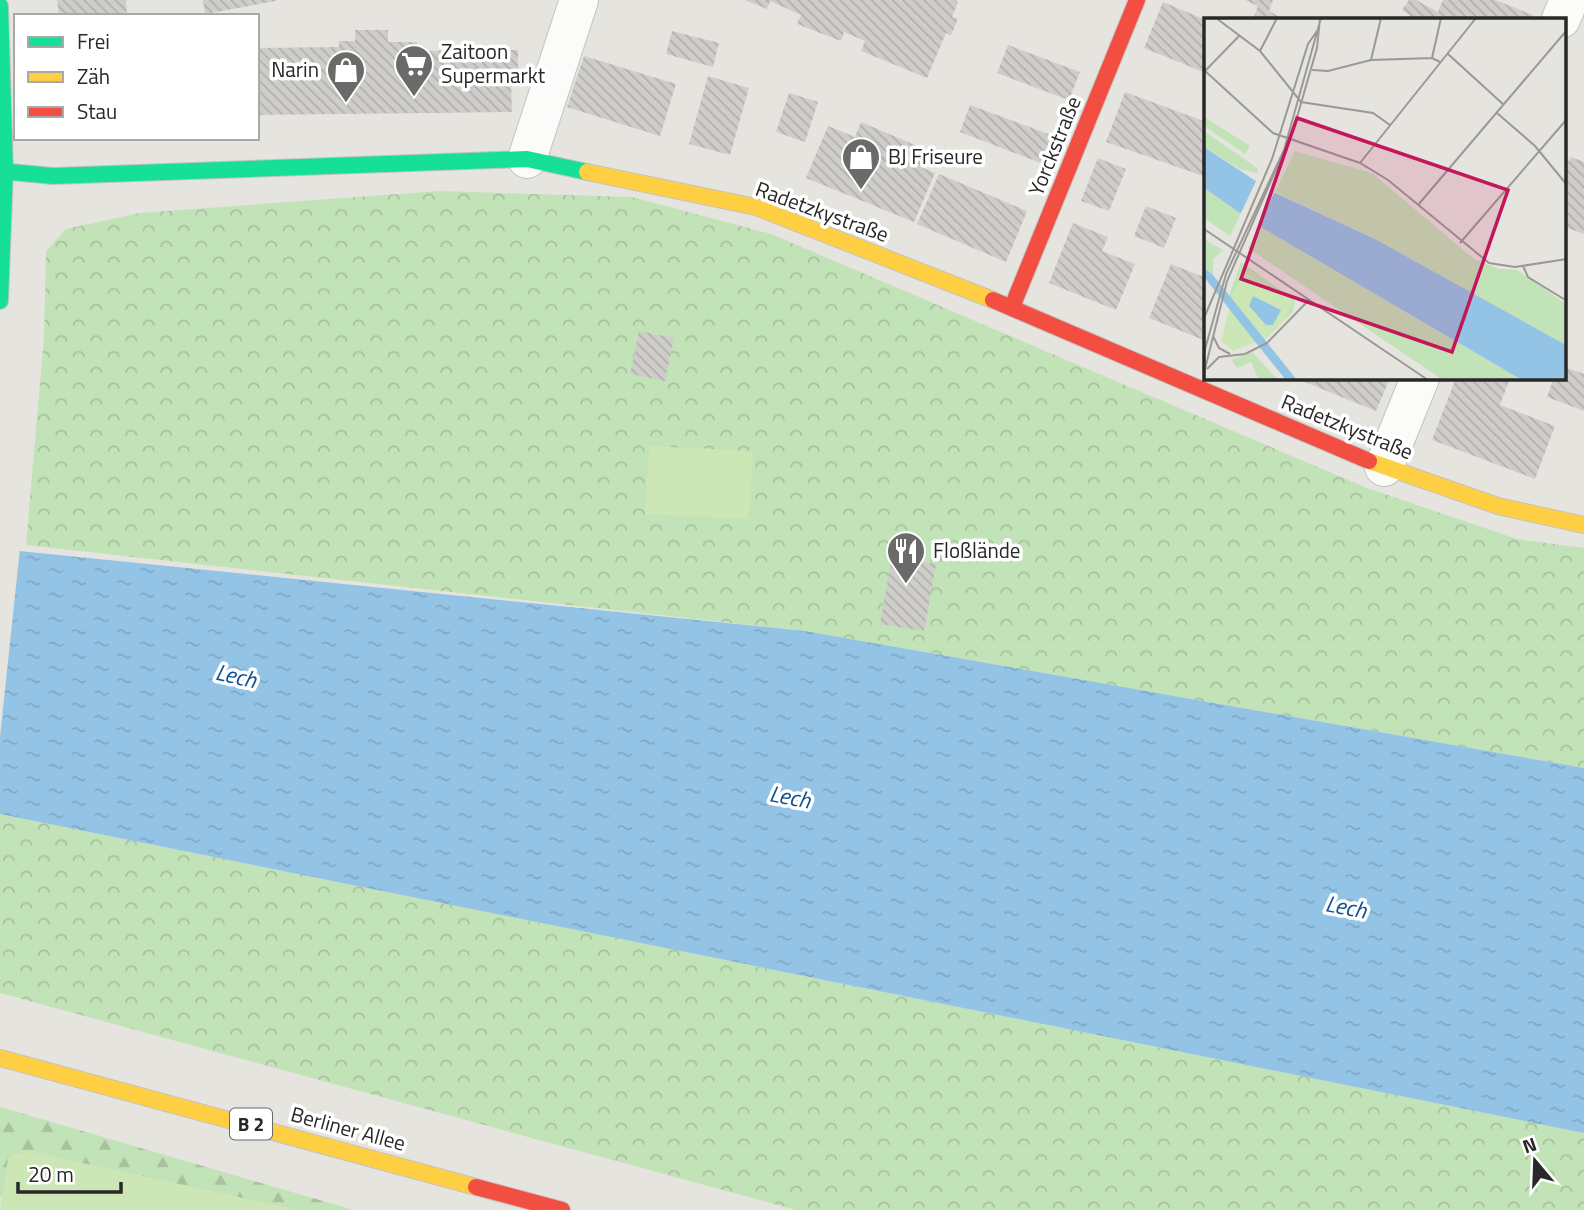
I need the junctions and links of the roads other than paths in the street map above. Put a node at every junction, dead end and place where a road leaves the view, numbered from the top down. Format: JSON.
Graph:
{"nodes":[{"id":1,"x":579,"y":0,"type":"edge"},
{"id":2,"x":1137,"y":0,"type":"edge"},
{"id":3,"x":1569,"y":0,"type":"edge"},
{"id":4,"x":0,"y":6,"type":"edge"},
{"id":5,"x":1561,"y":18,"type":"edge"},
{"id":6,"x":527,"y":159,"type":"junction"},
{"id":7,"x":3,"y":171,"type":"edge"},
{"id":8,"x":0,"y":301,"type":"edge"},
{"id":9,"x":1012,"y":307,"type":"junction"},
{"id":10,"x":1419,"y":380,"type":"edge"},
{"id":11,"x":1384,"y":467,"type":"junction"},
{"id":12,"x":1584,"y":525,"type":"edge"},
{"id":13,"x":0,"y":1058,"type":"edge"},
{"id":14,"x":501,"y":1192,"type":"junction"},
{"id":15,"x":495,"y":1210,"type":"edge"},
{"id":16,"x":562,"y":1210,"type":"edge"}],
"edges":[{"from":1,"to":6,"type":"street"},
{"from":2,"to":9,"type":"street","name":"Yorckstraße"},
{"from":3,"to":5,"type":"street"},
{"from":4,"to":7,"type":"street"},
{"from":6,"to":7,"type":"street","name":"Radetzkystraße"},
{"from":6,"to":9,"type":"street","name":"Radetzkystraße"},
{"from":7,"to":8,"type":"street"},
{"from":9,"to":11,"type":"street","name":"Radetzkystraße"},
{"from":10,"to":11,"type":"street"},
{"from":11,"to":12,"type":"street","name":"Radetzkystraße"},
{"from":13,"to":14,"type":"street","name":"Berliner Allee","number":"B 2"},
{"from":14,"to":15,"type":"street"},
{"from":14,"to":16,"type":"street","name":"Berliner Allee","number":"B 2"}]}
